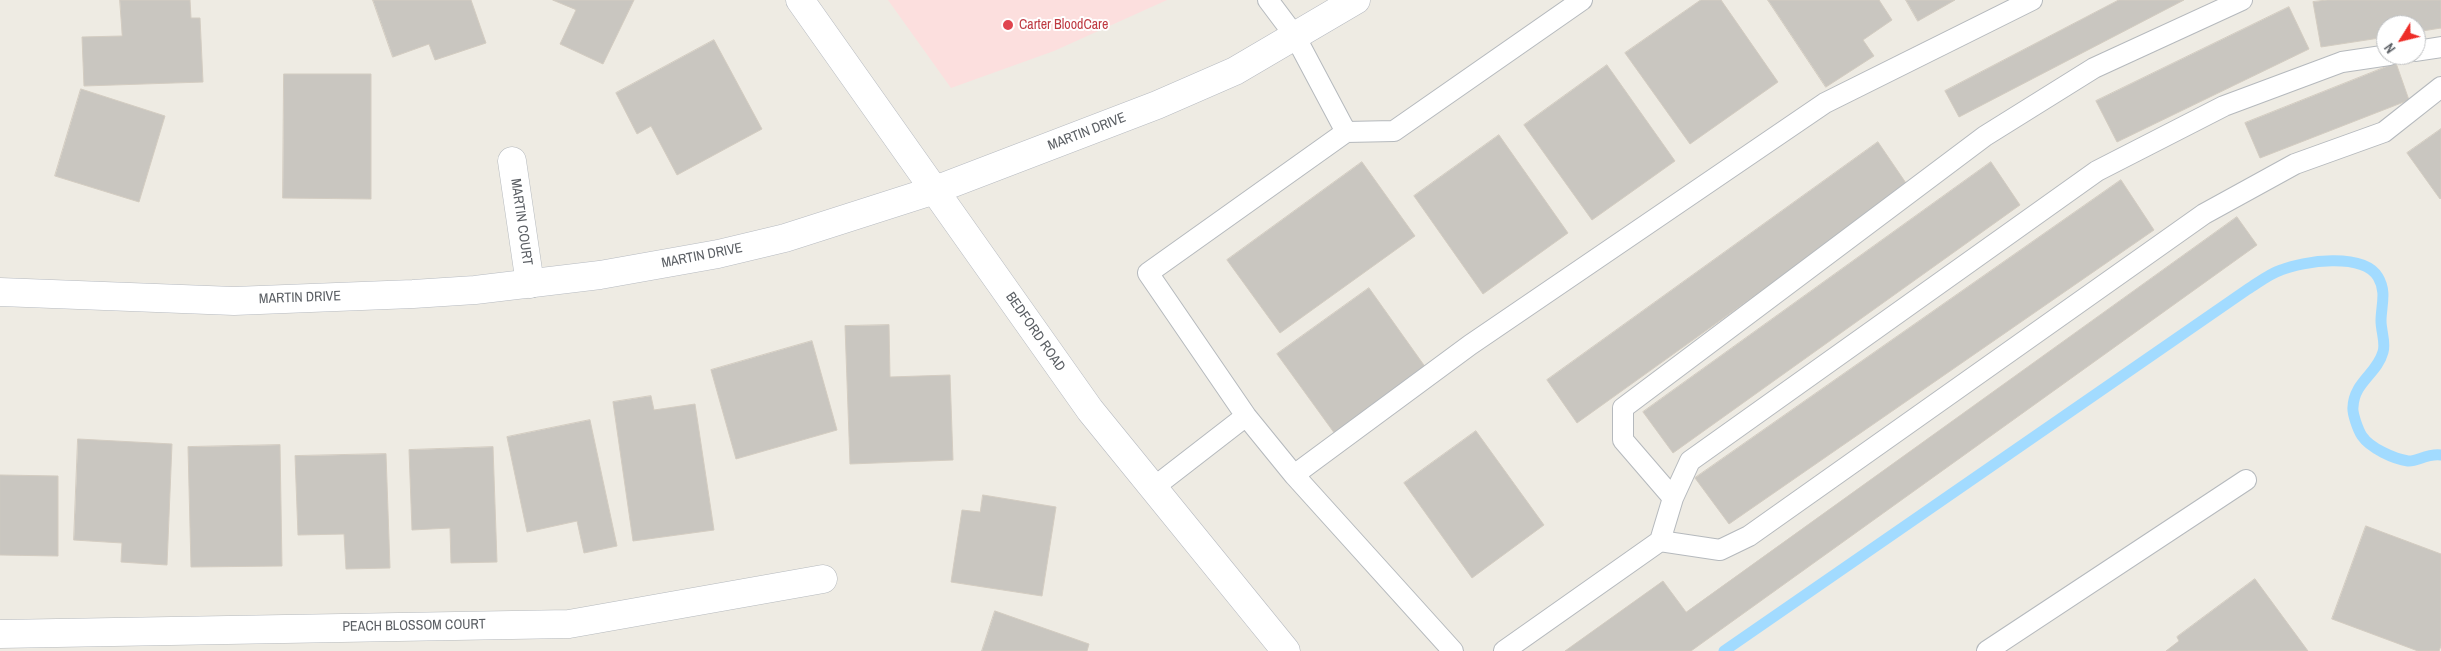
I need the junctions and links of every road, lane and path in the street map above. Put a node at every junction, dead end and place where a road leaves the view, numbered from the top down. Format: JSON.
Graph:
{"nodes":[{"id":1,"x":800,"y":0,"type":"edge"},
{"id":2,"x":1268,"y":0,"type":"edge"},
{"id":3,"x":1356,"y":0,"type":"edge"},
{"id":4,"x":1582,"y":0,"type":"edge"},
{"id":5,"x":2032,"y":0,"type":"edge"},
{"id":6,"x":2242,"y":0,"type":"edge"},
{"id":7,"x":1561,"y":6,"type":"edge"},
{"id":8,"x":1295,"y":36,"type":"junction"},
{"id":9,"x":2441,"y":47,"type":"edge"},
{"id":10,"x":2426,"y":49,"type":"edge"},
{"id":11,"x":2376,"y":57,"type":"edge"},
{"id":12,"x":2441,"y":87,"type":"edge"},
{"id":13,"x":1346,"y":132,"type":"junction"},
{"id":14,"x":512,"y":161,"type":"dead end"},
{"id":15,"x":935,"y":190,"type":"junction"},
{"id":16,"x":530,"y":284,"type":"junction"},
{"id":17,"x":0,"y":292,"type":"edge"},
{"id":18,"x":1246,"y":416,"type":"junction"},
{"id":19,"x":1294,"y":476,"type":"junction"},
{"id":20,"x":2246,"y":480,"type":"dead end"},
{"id":21,"x":1154,"y":488,"type":"junction"},
{"id":22,"x":1672,"y":498,"type":"junction"},
{"id":23,"x":1660,"y":541,"type":"junction"},
{"id":24,"x":824,"y":579,"type":"dead end"},
{"id":25,"x":0,"y":634,"type":"edge"},
{"id":26,"x":1286,"y":651,"type":"edge"},
{"id":27,"x":1453,"y":651,"type":"edge"},
{"id":28,"x":1504,"y":651,"type":"edge"},
{"id":29,"x":1987,"y":651,"type":"edge"}],
"edges":[{"from":1,"to":15,"type":"street","name":"BEDFORD ROAD"},
{"from":2,"to":8,"type":"lane"},
{"from":3,"to":8,"type":"street","name":"MARTIN DRIVE"},
{"from":4,"to":7,"type":"lane"},
{"from":5,"to":19,"type":"lane"},
{"from":6,"to":22,"type":"lane"},
{"from":7,"to":13,"type":"lane"},
{"from":8,"to":13,"type":"lane"},
{"from":8,"to":15,"type":"street","name":"MARTIN DRIVE"},
{"from":9,"to":10,"type":"lane"},
{"from":11,"to":22,"type":"lane"},
{"from":12,"to":23,"type":"lane"},
{"from":13,"to":18,"type":"lane"},
{"from":14,"to":16,"type":"street","name":"MARTIN COURT"},
{"from":15,"to":16,"type":"street","name":"MARTIN DRIVE"},
{"from":15,"to":21,"type":"street","name":"BEDFORD ROAD"},
{"from":16,"to":17,"type":"street","name":"MARTIN DRIVE"},
{"from":18,"to":19,"type":"lane"},
{"from":18,"to":21,"type":"lane"},
{"from":19,"to":27,"type":"lane"},
{"from":20,"to":29,"type":"lane"},
{"from":21,"to":26,"type":"street","name":"BEDFORD ROAD"},
{"from":22,"to":23,"type":"lane"},
{"from":23,"to":28,"type":"lane"},
{"from":24,"to":25,"type":"street","name":"PEACH BLOSSOM COURT"}]}
